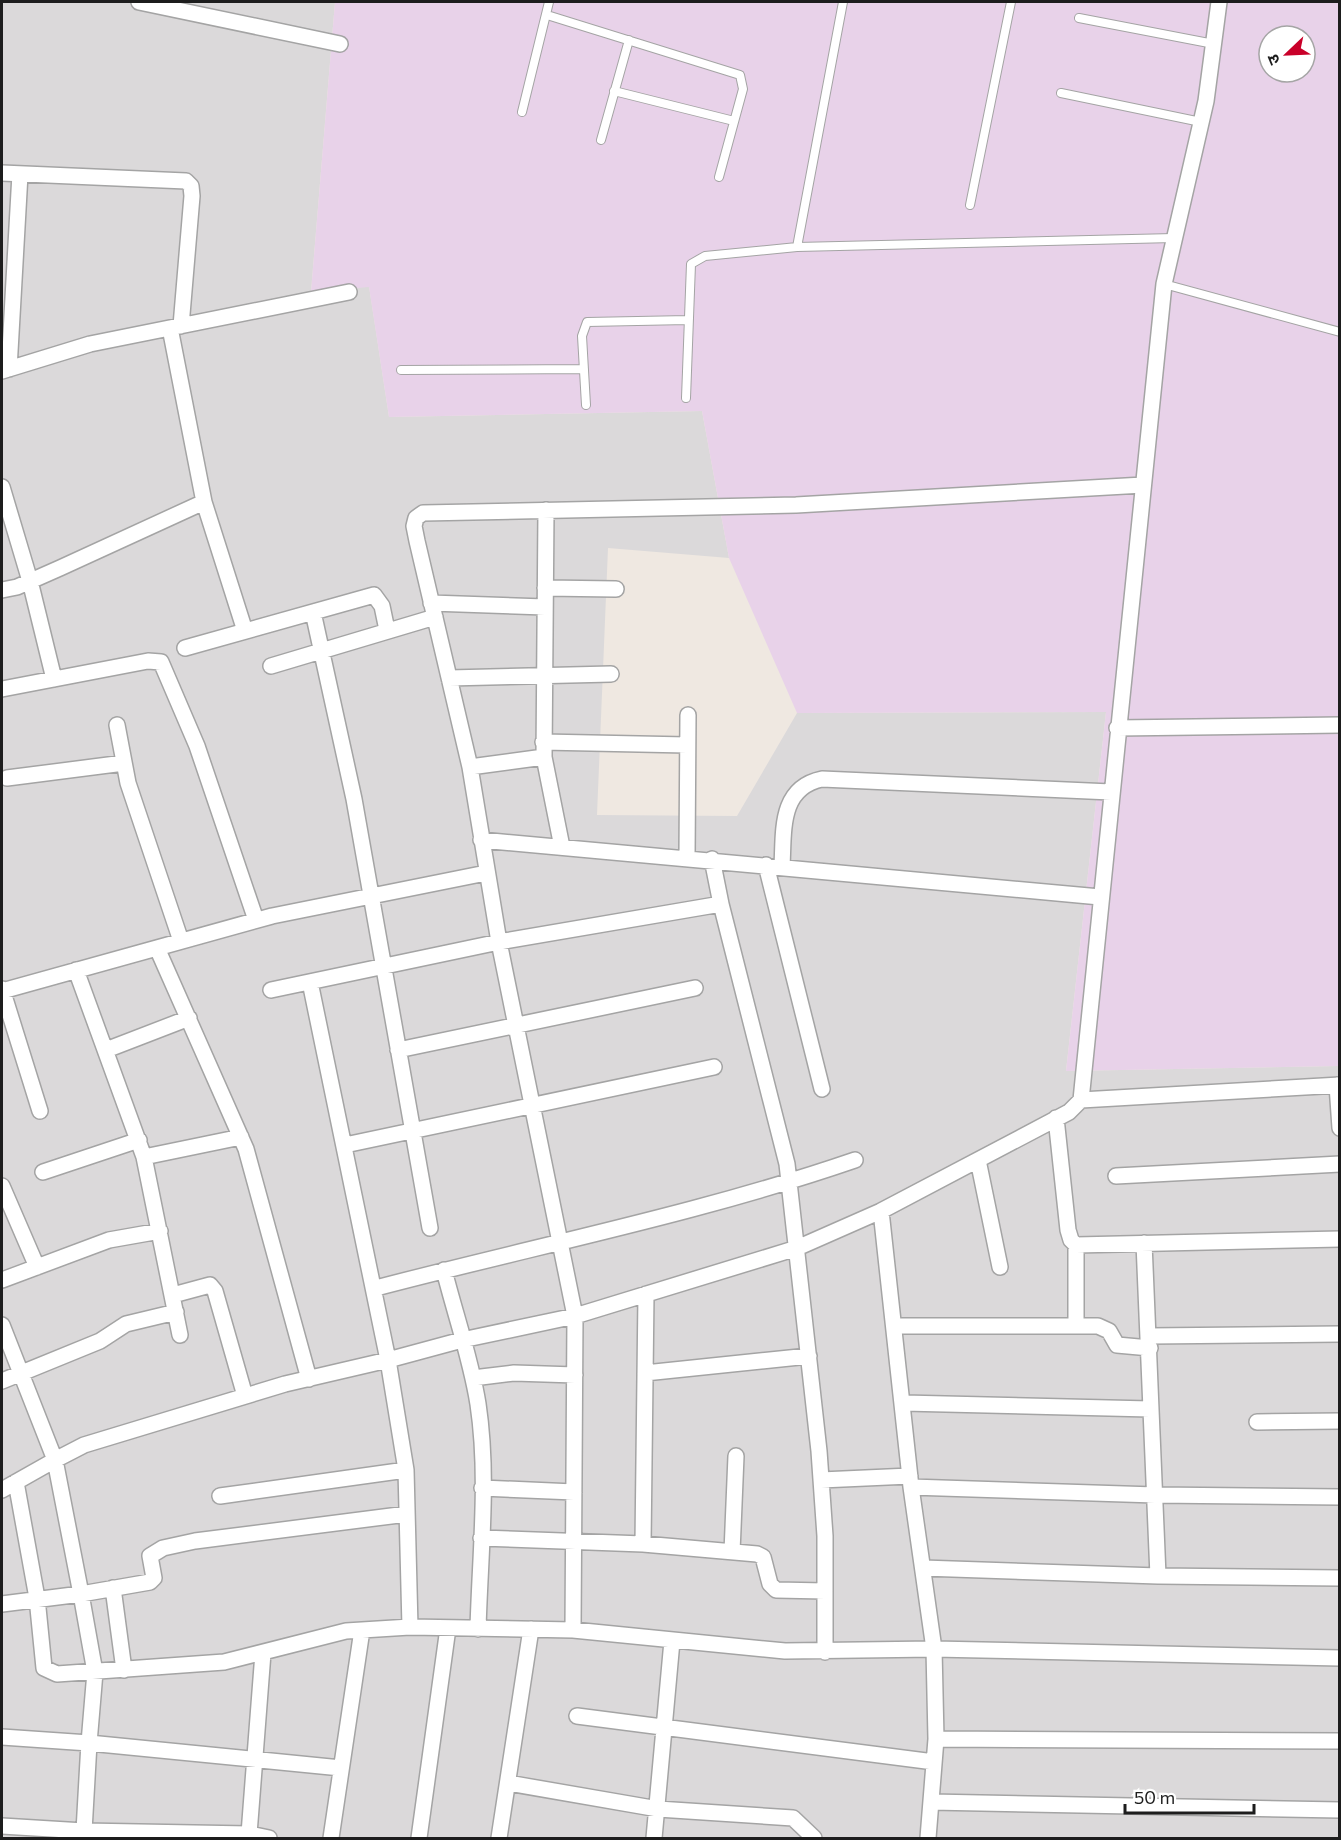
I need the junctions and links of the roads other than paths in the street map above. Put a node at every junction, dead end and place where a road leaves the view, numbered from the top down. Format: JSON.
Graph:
{"nodes":[{"id":1,"x":139,"y":2,"type":"edge"},
{"id":2,"x":549,"y":2,"type":"edge"},
{"id":3,"x":843,"y":2,"type":"edge"},
{"id":4,"x":1011,"y":2,"type":"edge"},
{"id":5,"x":1219,"y":2,"type":"edge"},
{"id":6,"x":547,"y":15,"type":"junction"},
{"id":7,"x":1079,"y":18,"type":"dead end"},
{"id":8,"x":629,"y":40,"type":"junction"},
{"id":9,"x":340,"y":44,"type":"dead end"},
{"id":10,"x":1214,"y":44,"type":"junction"},
{"id":11,"x":615,"y":91,"type":"junction"},
{"id":12,"x":1061,"y":93,"type":"dead end"},
{"id":13,"x":522,"y":112,"type":"dead end"},
{"id":14,"x":734,"y":121,"type":"junction"},
{"id":15,"x":1201,"y":122,"type":"junction"},
{"id":16,"x":601,"y":140,"type":"dead end"},
{"id":17,"x":2,"y":173,"type":"edge"},
{"id":18,"x":20,"y":174,"type":"junction"},
{"id":19,"x":719,"y":177,"type":"dead end"},
{"id":20,"x":970,"y":205,"type":"dead end"},
{"id":21,"x":1174,"y":238,"type":"junction"},
{"id":22,"x":797,"y":247,"type":"junction"},
{"id":23,"x":1164,"y":284,"type":"junction"},
{"id":24,"x":348,"y":292,"type":"dead end"},
{"id":25,"x":688,"y":320,"type":"junction"},
{"id":26,"x":175,"y":327,"type":"junction"},
{"id":27,"x":1340,"y":332,"type":"edge"},
{"id":28,"x":584,"y":369,"type":"junction"},
{"id":29,"x":5,"y":370,"type":"edge"},
{"id":30,"x":401,"y":370,"type":"dead end"},
{"id":31,"x":686,"y":398,"type":"dead end"},
{"id":32,"x":586,"y":405,"type":"dead end"},
{"id":33,"x":1143,"y":485,"type":"junction"},
{"id":34,"x":2,"y":487,"type":"edge"},
{"id":35,"x":204,"y":502,"type":"junction"},
{"id":36,"x":546,"y":510,"type":"junction"},
{"id":37,"x":30,"y":581,"type":"junction"},
{"id":38,"x":545,"y":588,"type":"junction"},
{"id":39,"x":616,"y":589,"type":"dead end"},
{"id":40,"x":2,"y":590,"type":"edge"},
{"id":41,"x":545,"y":607,"type":"junction"},
{"id":42,"x":433,"y":610,"type":"junction"},
{"id":43,"x":313,"y":612,"type":"junction"},
{"id":44,"x":387,"y":630,"type":"junction"},
{"id":45,"x":245,"y":631,"type":"junction"},
{"id":46,"x":185,"y":648,"type":"dead end"},
{"id":47,"x":322,"y":649,"type":"junction"},
{"id":48,"x":272,"y":666,"type":"dead end"},
{"id":49,"x":611,"y":674,"type":"dead end"},
{"id":50,"x":544,"y":675,"type":"junction"},
{"id":51,"x":449,"y":678,"type":"junction"},
{"id":52,"x":54,"y":679,"type":"junction"},
{"id":53,"x":2,"y":689,"type":"edge"},
{"id":54,"x":688,"y":715,"type":"dead end"},
{"id":55,"x":1340,"y":724,"type":"edge"},
{"id":56,"x":117,"y":725,"type":"dead end"},
{"id":57,"x":1117,"y":728,"type":"junction"},
{"id":58,"x":687,"y":745,"type":"junction"},
{"id":59,"x":544,"y":749,"type":"junction"},
{"id":60,"x":124,"y":762,"type":"junction"},
{"id":61,"x":470,"y":767,"type":"junction"},
{"id":62,"x":7,"y":778,"type":"dead end"},
{"id":63,"x":1111,"y":792,"type":"junction"},
{"id":64,"x":481,"y":840,"type":"junction"},
{"id":65,"x":562,"y":847,"type":"junction"},
{"id":66,"x":687,"y":857,"type":"junction"},
{"id":67,"x":712,"y":860,"type":"junction"},
{"id":68,"x":774,"y":865,"type":"junction"},
{"id":69,"x":486,"y":873,"type":"junction"},
{"id":70,"x":371,"y":896,"type":"junction"},
{"id":71,"x":1100,"y":897,"type":"junction"},
{"id":72,"x":721,"y":904,"type":"junction"},
{"id":73,"x":256,"y":920,"type":"junction"},
{"id":74,"x":181,"y":941,"type":"junction"},
{"id":75,"x":499,"y":942,"type":"junction"},
{"id":76,"x":157,"y":948,"type":"junction"},
{"id":77,"x":383,"y":966,"type":"junction"},
{"id":78,"x":76,"y":970,"type":"junction"},
{"id":79,"x":310,"y":981,"type":"junction"},
{"id":80,"x":695,"y":988,"type":"dead end"},
{"id":81,"x":2,"y":990,"type":"edge"},
{"id":82,"x":271,"y":990,"type":"dead end"},
{"id":83,"x":189,"y":1018,"type":"junction"},
{"id":84,"x":516,"y":1024,"type":"junction"},
{"id":85,"x":106,"y":1050,"type":"junction"},
{"id":86,"x":398,"y":1050,"type":"junction"},
{"id":87,"x":714,"y":1066,"type":"dead end"},
{"id":88,"x":1338,"y":1085,"type":"edge"},
{"id":89,"x":822,"y":1089,"type":"dead end"},
{"id":90,"x":1081,"y":1100,"type":"junction"},
{"id":91,"x":532,"y":1107,"type":"junction"},
{"id":92,"x":40,"y":1111,"type":"dead end"},
{"id":93,"x":1056,"y":1118,"type":"junction"},
{"id":94,"x":1340,"y":1128,"type":"edge"},
{"id":95,"x":412,"y":1131,"type":"junction"},
{"id":96,"x":241,"y":1137,"type":"junction"},
{"id":97,"x":139,"y":1140,"type":"junction"},
{"id":98,"x":345,"y":1144,"type":"junction"},
{"id":99,"x":144,"y":1157,"type":"junction"},
{"id":100,"x":855,"y":1160,"type":"dead end"},
{"id":101,"x":978,"y":1160,"type":"junction"},
{"id":102,"x":1340,"y":1164,"type":"edge"},
{"id":103,"x":43,"y":1172,"type":"dead end"},
{"id":104,"x":1116,"y":1176,"type":"dead end"},
{"id":105,"x":789,"y":1183,"type":"junction"},
{"id":106,"x":2,"y":1186,"type":"edge"},
{"id":107,"x":881,"y":1211,"type":"junction"},
{"id":108,"x":430,"y":1228,"type":"dead end"},
{"id":109,"x":160,"y":1231,"type":"junction"},
{"id":110,"x":1340,"y":1239,"type":"edge"},
{"id":111,"x":1144,"y":1243,"type":"junction"},
{"id":112,"x":560,"y":1244,"type":"junction"},
{"id":113,"x":1076,"y":1245,"type":"junction"},
{"id":114,"x":797,"y":1248,"type":"junction"},
{"id":115,"x":37,"y":1267,"type":"junction"},
{"id":116,"x":1000,"y":1267,"type":"dead end"},
{"id":117,"x":444,"y":1270,"type":"junction"},
{"id":118,"x":2,"y":1280,"type":"edge"},
{"id":119,"x":376,"y":1288,"type":"junction"},
{"id":120,"x":646,"y":1294,"type":"junction"},
{"id":121,"x":173,"y":1295,"type":"junction"},
{"id":122,"x":176,"y":1312,"type":"junction"},
{"id":123,"x":575,"y":1316,"type":"junction"},
{"id":124,"x":2,"y":1325,"type":"edge"},
{"id":125,"x":895,"y":1326,"type":"junction"},
{"id":126,"x":1076,"y":1326,"type":"junction"},
{"id":127,"x":1340,"y":1334,"type":"edge"},
{"id":128,"x":180,"y":1335,"type":"dead end"},
{"id":129,"x":462,"y":1340,"type":"junction"},
{"id":130,"x":1150,"y":1342,"type":"junction"},
{"id":131,"x":809,"y":1356,"type":"junction"},
{"id":132,"x":388,"y":1360,"type":"junction"},
{"id":133,"x":20,"y":1373,"type":"junction"},
{"id":134,"x":645,"y":1373,"type":"junction"},
{"id":135,"x":575,"y":1375,"type":"junction"},
{"id":136,"x":473,"y":1378,"type":"junction"},
{"id":137,"x":309,"y":1379,"type":"junction"},
{"id":138,"x":2,"y":1381,"type":"edge"},
{"id":139,"x":244,"y":1396,"type":"junction"},
{"id":140,"x":904,"y":1402,"type":"junction"},
{"id":141,"x":1150,"y":1408,"type":"junction"},
{"id":142,"x":1340,"y":1421,"type":"edge"},
{"id":143,"x":1257,"y":1422,"type":"dead end"},
{"id":144,"x":736,"y":1456,"type":"dead end"},
{"id":145,"x":55,"y":1460,"type":"junction"},
{"id":146,"x":406,"y":1470,"type":"junction"},
{"id":147,"x":821,"y":1480,"type":"junction"},
{"id":148,"x":16,"y":1482,"type":"junction"},
{"id":149,"x":911,"y":1482,"type":"junction"},
{"id":150,"x":482,"y":1488,"type":"junction"},
{"id":151,"x":2,"y":1490,"type":"edge"},
{"id":152,"x":574,"y":1492,"type":"junction"},
{"id":153,"x":1155,"y":1495,"type":"junction"},
{"id":154,"x":220,"y":1496,"type":"dead end"},
{"id":155,"x":1340,"y":1497,"type":"edge"},
{"id":156,"x":407,"y":1514,"type":"junction"},
{"id":157,"x":481,"y":1538,"type":"junction"},
{"id":158,"x":574,"y":1542,"type":"junction"},
{"id":159,"x":643,"y":1544,"type":"junction"},
{"id":160,"x":732,"y":1552,"type":"junction"},
{"id":161,"x":923,"y":1568,"type":"junction"},
{"id":162,"x":1158,"y":1576,"type":"junction"},
{"id":163,"x":1340,"y":1578,"type":"edge"},
{"id":164,"x":113,"y":1588,"type":"junction"},
{"id":165,"x":825,"y":1591,"type":"junction"},
{"id":166,"x":81,"y":1594,"type":"junction"},
{"id":167,"x":37,"y":1598,"type":"junction"},
{"id":168,"x":2,"y":1604,"type":"edge"},
{"id":169,"x":410,"y":1627,"type":"junction"},
{"id":170,"x":362,"y":1629,"type":"junction"},
{"id":171,"x":448,"y":1629,"type":"junction"},
{"id":172,"x":478,"y":1629,"type":"junction"},
{"id":173,"x":531,"y":1629,"type":"junction"},
{"id":174,"x":573,"y":1630,"type":"junction"},
{"id":175,"x":672,"y":1641,"type":"junction"},
{"id":176,"x":934,"y":1649,"type":"junction"},
{"id":177,"x":825,"y":1652,"type":"junction"},
{"id":178,"x":263,"y":1653,"type":"junction"},
{"id":179,"x":1340,"y":1658,"type":"edge"},
{"id":180,"x":124,"y":1670,"type":"junction"},
{"id":181,"x":95,"y":1672,"type":"junction"},
{"id":182,"x":577,"y":1716,"type":"dead end"},
{"id":183,"x":665,"y":1728,"type":"junction"},
{"id":184,"x":2,"y":1737,"type":"edge"},
{"id":185,"x":936,"y":1739,"type":"junction"},
{"id":186,"x":1340,"y":1741,"type":"edge"},
{"id":187,"x":89,"y":1743,"type":"junction"},
{"id":188,"x":256,"y":1758,"type":"junction"},
{"id":189,"x":934,"y":1762,"type":"junction"},
{"id":190,"x":341,"y":1768,"type":"junction"},
{"id":191,"x":508,"y":1783,"type":"junction"},
{"id":192,"x":931,"y":1802,"type":"junction"},
{"id":193,"x":658,"y":1809,"type":"junction"},
{"id":194,"x":1340,"y":1810,"type":"edge"},
{"id":195,"x":2,"y":1826,"type":"edge"},
{"id":196,"x":249,"y":1834,"type":"junction"},
{"id":197,"x":83,"y":1835,"type":"edge"},
{"id":198,"x":269,"y":1839,"type":"edge"},
{"id":199,"x":331,"y":1839,"type":"edge"},
{"id":200,"x":419,"y":1839,"type":"edge"},
{"id":201,"x":499,"y":1839,"type":"edge"},
{"id":202,"x":654,"y":1839,"type":"edge"},
{"id":203,"x":814,"y":1839,"type":"edge"},
{"id":204,"x":928,"y":1839,"type":"edge"}],
"edges":[{"from":1,"to":9,"type":"street"},
{"from":2,"to":6,"type":"lane"},
{"from":3,"to":22,"type":"lane"},
{"from":4,"to":20,"type":"lane"},
{"from":5,"to":10,"type":"street"},
{"from":6,"to":8,"type":"lane"},
{"from":6,"to":13,"type":"lane"},
{"from":7,"to":10,"type":"lane"},
{"from":8,"to":11,"type":"lane"},
{"from":8,"to":14,"type":"lane"},
{"from":10,"to":15,"type":"street"},
{"from":11,"to":14,"type":"lane"},
{"from":11,"to":16,"type":"lane"},
{"from":12,"to":15,"type":"lane"},
{"from":14,"to":19,"type":"lane"},
{"from":15,"to":21,"type":"street"},
{"from":17,"to":18,"type":"street"},
{"from":18,"to":26,"type":"street"},
{"from":18,"to":29,"type":"street"},
{"from":21,"to":22,"type":"lane"},
{"from":21,"to":23,"type":"street"},
{"from":22,"to":25,"type":"lane"},
{"from":23,"to":27,"type":"lane"},
{"from":23,"to":33,"type":"street"},
{"from":24,"to":26,"type":"street"},
{"from":25,"to":28,"type":"lane"},
{"from":25,"to":31,"type":"lane"},
{"from":26,"to":29,"type":"street"},
{"from":26,"to":35,"type":"street"},
{"from":28,"to":30,"type":"lane"},
{"from":28,"to":32,"type":"lane"},
{"from":33,"to":36,"type":"street"},
{"from":33,"to":57,"type":"street"},
{"from":34,"to":37,"type":"street"},
{"from":35,"to":37,"type":"street"},
{"from":35,"to":45,"type":"street"},
{"from":36,"to":38,"type":"street"},
{"from":36,"to":42,"type":"street"},
{"from":37,"to":40,"type":"street"},
{"from":37,"to":52,"type":"street"},
{"from":38,"to":39,"type":"street"},
{"from":38,"to":41,"type":"street"},
{"from":41,"to":42,"type":"street"},
{"from":41,"to":50,"type":"street"},
{"from":42,"to":44,"type":"street"},
{"from":42,"to":51,"type":"street"},
{"from":43,"to":44,"type":"street"},
{"from":43,"to":45,"type":"street"},
{"from":43,"to":47,"type":"street"},
{"from":44,"to":47,"type":"street"},
{"from":45,"to":46,"type":"street"},
{"from":47,"to":48,"type":"street"},
{"from":47,"to":70,"type":"street"},
{"from":49,"to":50,"type":"street"},
{"from":50,"to":51,"type":"street"},
{"from":50,"to":59,"type":"street"},
{"from":51,"to":61,"type":"street"},
{"from":52,"to":53,"type":"street"},
{"from":52,"to":73,"type":"street"},
{"from":54,"to":58,"type":"street"},
{"from":55,"to":57,"type":"street"},
{"from":56,"to":60,"type":"street"},
{"from":57,"to":63,"type":"street"},
{"from":58,"to":59,"type":"street"},
{"from":58,"to":66,"type":"street"},
{"from":59,"to":61,"type":"street"},
{"from":59,"to":65,"type":"street"},
{"from":60,"to":62,"type":"street"},
{"from":60,"to":74,"type":"street"},
{"from":61,"to":64,"type":"street"},
{"from":63,"to":68,"type":"street"},
{"from":63,"to":71,"type":"street"},
{"from":64,"to":65,"type":"street"},
{"from":64,"to":69,"type":"street"},
{"from":65,"to":66,"type":"street"},
{"from":66,"to":67,"type":"street"},
{"from":67,"to":68,"type":"street"},
{"from":67,"to":72,"type":"street"},
{"from":68,"to":71,"type":"street"},
{"from":68,"to":89,"type":"street"},
{"from":69,"to":70,"type":"street"},
{"from":69,"to":75,"type":"street"},
{"from":70,"to":73,"type":"street"},
{"from":70,"to":77,"type":"street"},
{"from":71,"to":90,"type":"street"},
{"from":72,"to":75,"type":"street"},
{"from":72,"to":105,"type":"street"},
{"from":73,"to":74,"type":"street"},
{"from":74,"to":76,"type":"street"},
{"from":75,"to":77,"type":"street"},
{"from":75,"to":84,"type":"street"},
{"from":76,"to":78,"type":"street"},
{"from":76,"to":83,"type":"street"},
{"from":77,"to":79,"type":"street"},
{"from":77,"to":86,"type":"street"},
{"from":78,"to":81,"type":"street"},
{"from":78,"to":85,"type":"street"},
{"from":79,"to":82,"type":"street"},
{"from":79,"to":98,"type":"street"},
{"from":80,"to":84,"type":"street"},
{"from":81,"to":92,"type":"street"},
{"from":83,"to":85,"type":"street"},
{"from":83,"to":96,"type":"street"},
{"from":84,"to":86,"type":"street"},
{"from":84,"to":91,"type":"street"},
{"from":85,"to":97,"type":"street"},
{"from":86,"to":95,"type":"street"},
{"from":87,"to":91,"type":"street"},
{"from":88,"to":90,"type":"street"},
{"from":88,"to":94,"type":"street"},
{"from":90,"to":93,"type":"street"},
{"from":91,"to":95,"type":"street"},
{"from":91,"to":112,"type":"street"},
{"from":93,"to":101,"type":"street"},
{"from":93,"to":113,"type":"street"},
{"from":95,"to":98,"type":"street"},
{"from":95,"to":108,"type":"street"},
{"from":96,"to":99,"type":"street"},
{"from":96,"to":137,"type":"street"},
{"from":97,"to":99,"type":"street"},
{"from":97,"to":103,"type":"street"},
{"from":98,"to":119,"type":"street"},
{"from":99,"to":109,"type":"street"},
{"from":100,"to":105,"type":"street"},
{"from":101,"to":107,"type":"street"},
{"from":101,"to":116,"type":"street"},
{"from":102,"to":104,"type":"street"},
{"from":105,"to":112,"type":"street"},
{"from":105,"to":114,"type":"street"},
{"from":106,"to":115,"type":"street"},
{"from":107,"to":114,"type":"street"},
{"from":107,"to":125,"type":"street"},
{"from":109,"to":115,"type":"street"},
{"from":109,"to":121,"type":"street"},
{"from":110,"to":111,"type":"street"},
{"from":111,"to":113,"type":"street"},
{"from":111,"to":130,"type":"street"},
{"from":112,"to":117,"type":"street"},
{"from":112,"to":123,"type":"street"},
{"from":113,"to":126,"type":"street"},
{"from":114,"to":120,"type":"street"},
{"from":114,"to":131,"type":"street"},
{"from":115,"to":118,"type":"street"},
{"from":117,"to":119,"type":"street"},
{"from":117,"to":129,"type":"street"},
{"from":119,"to":132,"type":"street"},
{"from":120,"to":123,"type":"street"},
{"from":120,"to":134,"type":"street"},
{"from":121,"to":122,"type":"street"},
{"from":121,"to":139,"type":"street"},
{"from":122,"to":128,"type":"street"},
{"from":122,"to":133,"type":"street"},
{"from":123,"to":129,"type":"street"},
{"from":123,"to":135,"type":"street"},
{"from":124,"to":133,"type":"street"},
{"from":125,"to":126,"type":"street"},
{"from":125,"to":140,"type":"street"},
{"from":126,"to":130,"type":"street"},
{"from":127,"to":130,"type":"street"},
{"from":129,"to":132,"type":"street"},
{"from":129,"to":136,"type":"street"},
{"from":130,"to":141,"type":"street"},
{"from":131,"to":134,"type":"street"},
{"from":131,"to":147,"type":"street"},
{"from":132,"to":137,"type":"street"},
{"from":132,"to":146,"type":"street"},
{"from":133,"to":138,"type":"street"},
{"from":133,"to":145,"type":"street"},
{"from":134,"to":159,"type":"street"},
{"from":135,"to":136,"type":"street"},
{"from":135,"to":152,"type":"street"},
{"from":136,"to":150,"type":"street"},
{"from":137,"to":139,"type":"street"},
{"from":139,"to":145,"type":"street"},
{"from":140,"to":141,"type":"street"},
{"from":140,"to":149,"type":"street"},
{"from":141,"to":153,"type":"street"},
{"from":142,"to":143,"type":"street"},
{"from":144,"to":160,"type":"street"},
{"from":145,"to":148,"type":"street"},
{"from":145,"to":166,"type":"street"},
{"from":146,"to":154,"type":"street"},
{"from":146,"to":156,"type":"street"},
{"from":147,"to":149,"type":"street"},
{"from":147,"to":165,"type":"street"},
{"from":148,"to":151,"type":"street"},
{"from":148,"to":167,"type":"street"},
{"from":149,"to":153,"type":"street"},
{"from":149,"to":161,"type":"street"},
{"from":150,"to":152,"type":"street"},
{"from":150,"to":157,"type":"street"},
{"from":152,"to":158,"type":"street"},
{"from":153,"to":155,"type":"street"},
{"from":153,"to":162,"type":"street"},
{"from":156,"to":164,"type":"street"},
{"from":156,"to":169,"type":"street"},
{"from":157,"to":158,"type":"street"},
{"from":157,"to":172,"type":"street"},
{"from":158,"to":159,"type":"street"},
{"from":158,"to":174,"type":"street"},
{"from":159,"to":160,"type":"street"},
{"from":160,"to":165,"type":"street"},
{"from":161,"to":162,"type":"street"},
{"from":161,"to":176,"type":"street"},
{"from":162,"to":163,"type":"street"},
{"from":164,"to":166,"type":"street"},
{"from":164,"to":180,"type":"street"},
{"from":165,"to":177,"type":"street"},
{"from":166,"to":167,"type":"street"},
{"from":166,"to":181,"type":"street"},
{"from":167,"to":168,"type":"street"},
{"from":167,"to":181,"type":"street"},
{"from":169,"to":170,"type":"street"},
{"from":169,"to":171,"type":"street"},
{"from":170,"to":178,"type":"street"},
{"from":170,"to":190,"type":"street"},
{"from":171,"to":172,"type":"street"},
{"from":171,"to":200,"type":"street"},
{"from":172,"to":173,"type":"street"},
{"from":173,"to":174,"type":"street"},
{"from":173,"to":191,"type":"street"},
{"from":174,"to":175,"type":"street"},
{"from":175,"to":177,"type":"street"},
{"from":175,"to":183,"type":"street"},
{"from":176,"to":177,"type":"street"},
{"from":176,"to":179,"type":"street"},
{"from":176,"to":185,"type":"street"},
{"from":178,"to":180,"type":"street"},
{"from":178,"to":188,"type":"street"},
{"from":180,"to":181,"type":"street"},
{"from":181,"to":187,"type":"street"},
{"from":182,"to":183,"type":"street"},
{"from":183,"to":189,"type":"street"},
{"from":183,"to":193,"type":"street"},
{"from":184,"to":187,"type":"street"},
{"from":185,"to":186,"type":"street"},
{"from":185,"to":189,"type":"street"},
{"from":187,"to":188,"type":"street"},
{"from":187,"to":197,"type":"street"},
{"from":188,"to":190,"type":"street"},
{"from":188,"to":196,"type":"street"},
{"from":189,"to":192,"type":"street"},
{"from":190,"to":199,"type":"street"},
{"from":191,"to":193,"type":"street"},
{"from":191,"to":201,"type":"street"},
{"from":192,"to":194,"type":"street"},
{"from":192,"to":204,"type":"street"},
{"from":193,"to":202,"type":"street"},
{"from":193,"to":203,"type":"street"},
{"from":195,"to":197,"type":"street"},
{"from":196,"to":197,"type":"street"},
{"from":196,"to":198,"type":"street"}]}
